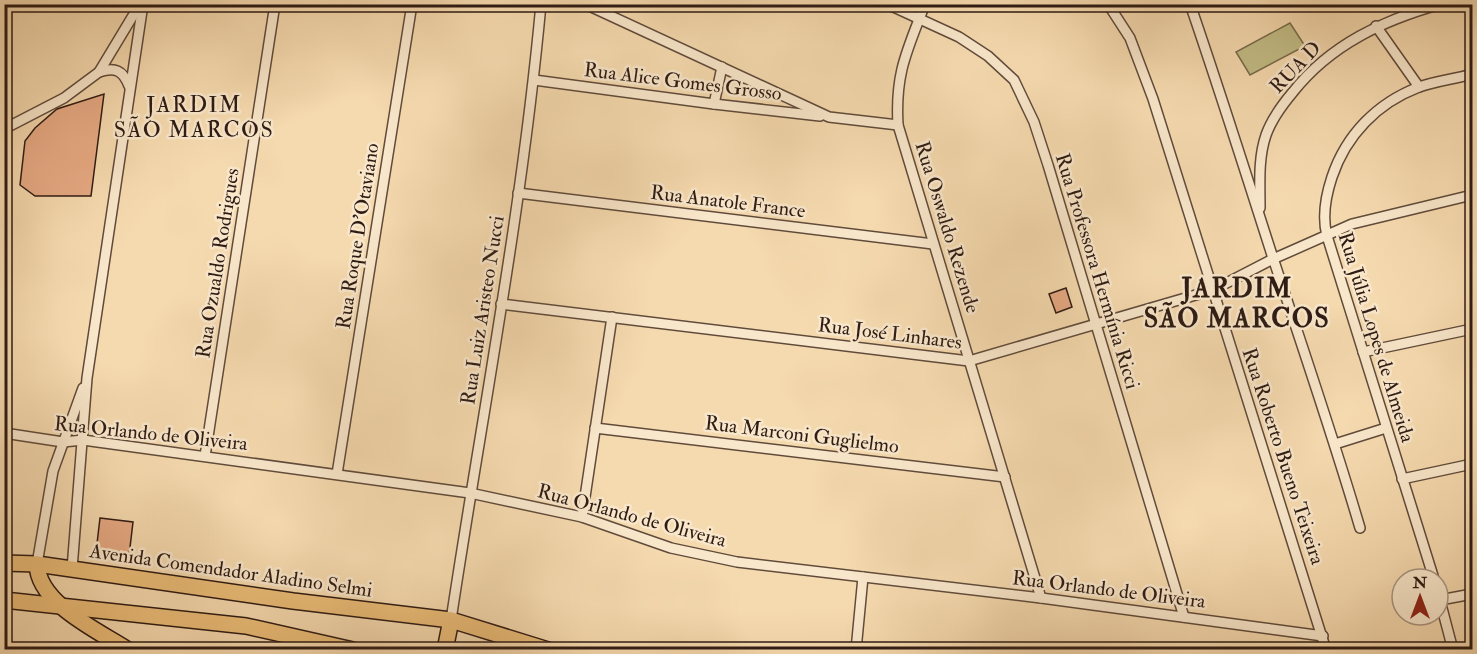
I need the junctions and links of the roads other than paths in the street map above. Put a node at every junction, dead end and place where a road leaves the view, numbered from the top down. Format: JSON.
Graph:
{"nodes":[{"id":1,"x":141,"y":4,"type":"edge"},
{"id":2,"x":275,"y":4,"type":"edge"},
{"id":3,"x":412,"y":4,"type":"edge"},
{"id":4,"x":541,"y":4,"type":"edge"},
{"id":5,"x":585,"y":4,"type":"edge"},
{"id":6,"x":888,"y":4,"type":"edge"},
{"id":7,"x":926,"y":4,"type":"edge"},
{"id":8,"x":1108,"y":4,"type":"edge"},
{"id":9,"x":1190,"y":4,"type":"edge"},
{"id":10,"x":1442,"y":4,"type":"edge"},
{"id":11,"x":919,"y":20,"type":"junction"},
{"id":12,"x":1376,"y":26,"type":"junction"},
{"id":13,"x":722,"y":67,"type":"junction"},
{"id":14,"x":99,"y":72,"type":"junction"},
{"id":15,"x":1473,"y":74,"type":"edge"},
{"id":16,"x":534,"y":80,"type":"junction"},
{"id":17,"x":129,"y":87,"type":"junction"},
{"id":18,"x":1419,"y":87,"type":"junction"},
{"id":19,"x":714,"y":104,"type":"junction"},
{"id":20,"x":829,"y":117,"type":"junction"},
{"id":21,"x":898,"y":125,"type":"junction"},
{"id":22,"x":4,"y":129,"type":"edge"},
{"id":23,"x":518,"y":193,"type":"junction"},
{"id":24,"x":1473,"y":195,"type":"edge"},
{"id":25,"x":1261,"y":219,"type":"junction"},
{"id":26,"x":1327,"y":236,"type":"junction"},
{"id":27,"x":933,"y":244,"type":"junction"},
{"id":28,"x":1273,"y":259,"type":"junction"},
{"id":29,"x":1213,"y":290,"type":"junction"},
{"id":30,"x":501,"y":304,"type":"junction"},
{"id":31,"x":612,"y":317,"type":"junction"},
{"id":32,"x":1096,"y":324,"type":"junction"},
{"id":33,"x":1473,"y":329,"type":"edge"},
{"id":34,"x":1363,"y":352,"type":"junction"},
{"id":35,"x":969,"y":361,"type":"junction"},
{"id":36,"x":87,"y":378,"type":"junction"},
{"id":37,"x":596,"y":428,"type":"junction"},
{"id":38,"x":1386,"y":428,"type":"junction"},
{"id":39,"x":4,"y":433,"type":"edge"},
{"id":40,"x":83,"y":440,"type":"junction"},
{"id":41,"x":63,"y":442,"type":"junction"},
{"id":42,"x":1335,"y":444,"type":"junction"},
{"id":43,"x":205,"y":456,"type":"junction"},
{"id":44,"x":1473,"y":464,"type":"edge"},
{"id":45,"x":337,"y":474,"type":"junction"},
{"id":46,"x":1005,"y":477,"type":"junction"},
{"id":47,"x":1402,"y":479,"type":"junction"},
{"id":48,"x":471,"y":493,"type":"junction"},
{"id":49,"x":582,"y":517,"type":"junction"},
{"id":50,"x":1360,"y":528,"type":"dead end"},
{"id":51,"x":4,"y":563,"type":"edge"},
{"id":52,"x":37,"y":564,"type":"junction"},
{"id":53,"x":1430,"y":567,"type":"edge"},
{"id":54,"x":72,"y":569,"type":"junction"},
{"id":55,"x":863,"y":577,"type":"junction"},
{"id":56,"x":1473,"y":594,"type":"edge"},
{"id":57,"x":1450,"y":596,"type":"edge"},
{"id":58,"x":1041,"y":598,"type":"junction"},
{"id":59,"x":4,"y":600,"type":"edge"},
{"id":60,"x":61,"y":606,"type":"junction"},
{"id":61,"x":1184,"y":617,"type":"junction"},
{"id":62,"x":451,"y":620,"type":"junction"},
{"id":63,"x":1447,"y":627,"type":"edge"},
{"id":64,"x":1323,"y":636,"type":"junction"},
{"id":65,"x":128,"y":650,"type":"edge"},
{"id":66,"x":353,"y":650,"type":"edge"},
{"id":67,"x":442,"y":650,"type":"edge"},
{"id":68,"x":548,"y":650,"type":"edge"},
{"id":69,"x":856,"y":650,"type":"edge"},
{"id":70,"x":1326,"y":650,"type":"edge"},
{"id":71,"x":1453,"y":650,"type":"edge"}],
"edges":[{"from":1,"to":14,"type":"street"},
{"from":1,"to":17,"type":"street"},
{"from":2,"to":43,"type":"street","name":"Rua Ozualdo Rodrigues"},
{"from":3,"to":45,"type":"street","name":"Rua Roque D'Otaviano"},
{"from":4,"to":16,"type":"street","name":"Rua Luiz Aristeo Nucci"},
{"from":5,"to":13,"type":"street"},
{"from":6,"to":11,"type":"street","name":"Rua Professora Hermínia Ricci"},
{"from":7,"to":11,"type":"street","name":"Rua Oswaldo Rezende"},
{"from":8,"to":29,"type":"street","name":"Rua Roberto Bueno Teixeira"},
{"from":9,"to":25,"type":"street"},
{"from":10,"to":12,"type":"street","name":"RUA D"},
{"from":11,"to":21,"type":"street","name":"Rua Oswaldo Rezende"},
{"from":11,"to":32,"type":"street","name":"Rua Professora Hermínia Ricci"},
{"from":12,"to":18,"type":"street"},
{"from":12,"to":25,"type":"street","name":"RUA D"},
{"from":13,"to":19,"type":"street"},
{"from":13,"to":20,"type":"street"},
{"from":14,"to":17,"type":"street"},
{"from":14,"to":22,"type":"street"},
{"from":15,"to":18,"type":"street","name":"Rua Júlia Lopes de Almeida"},
{"from":16,"to":19,"type":"street","name":"Rua Alice Gomes Grosso"},
{"from":16,"to":23,"type":"street","name":"Rua Luiz Aristeo Nucci"},
{"from":17,"to":36,"type":"street"},
{"from":18,"to":26,"type":"street","name":"Rua Júlia Lopes de Almeida"},
{"from":19,"to":20,"type":"street","name":"Rua Alice Gomes Grosso"},
{"from":20,"to":21,"type":"street","name":"Rua Alice Gomes Grosso"},
{"from":21,"to":27,"type":"street","name":"Rua Oswaldo Rezende"},
{"from":23,"to":27,"type":"street","name":"Rua Anatole France"},
{"from":23,"to":30,"type":"street","name":"Rua Luiz Aristeo Nucci"},
{"from":24,"to":26,"type":"street","name":"Rua José Linhares"},
{"from":25,"to":28,"type":"street"},
{"from":26,"to":28,"type":"street","name":"Rua José Linhares"},
{"from":26,"to":34,"type":"street","name":"Rua Júlia Lopes de Almeida"},
{"from":27,"to":35,"type":"street","name":"Rua Oswaldo Rezende"},
{"from":28,"to":29,"type":"street","name":"Rua José Linhares"},
{"from":28,"to":42,"type":"street"},
{"from":29,"to":32,"type":"street","name":"Rua José Linhares"},
{"from":29,"to":64,"type":"street","name":"Rua Roberto Bueno Teixeira"},
{"from":30,"to":31,"type":"street","name":"Rua José Linhares"},
{"from":30,"to":48,"type":"street","name":"Rua Luiz Aristeo Nucci"},
{"from":31,"to":35,"type":"street","name":"Rua José Linhares"},
{"from":31,"to":37,"type":"street"},
{"from":32,"to":35,"type":"street","name":"Rua José Linhares"},
{"from":32,"to":61,"type":"street","name":"Rua Professora Hermínia Ricci"},
{"from":33,"to":34,"type":"street"},
{"from":34,"to":38,"type":"street","name":"Rua Júlia Lopes de Almeida"},
{"from":35,"to":46,"type":"street","name":"Rua Oswaldo Rezende"},
{"from":36,"to":40,"type":"street"},
{"from":36,"to":41,"type":"street"},
{"from":37,"to":46,"type":"street","name":"Rua Marconi Guglielmo"},
{"from":37,"to":49,"type":"street"},
{"from":38,"to":42,"type":"street"},
{"from":38,"to":47,"type":"street","name":"Rua Júlia Lopes de Almeida"},
{"from":39,"to":41,"type":"street","name":"Rua Orlando de Oliveira"},
{"from":40,"to":41,"type":"street","name":"Rua Orlando de Oliveira"},
{"from":40,"to":43,"type":"street","name":"Rua Orlando de Oliveira"},
{"from":40,"to":54,"type":"street"},
{"from":41,"to":52,"type":"street"},
{"from":42,"to":50,"type":"street"},
{"from":43,"to":45,"type":"street","name":"Rua Orlando de Oliveira"},
{"from":44,"to":47,"type":"street"},
{"from":45,"to":48,"type":"street","name":"Rua Orlando de Oliveira"},
{"from":46,"to":58,"type":"street","name":"Rua Oswaldo Rezende"},
{"from":47,"to":53,"type":"street","name":"Rua Júlia Lopes de Almeida"},
{"from":48,"to":49,"type":"street","name":"Rua Orlando de Oliveira"},
{"from":48,"to":62,"type":"street","name":"Rua Luiz Aristeo Nucci"},
{"from":49,"to":55,"type":"street","name":"Rua Orlando de Oliveira"},
{"from":51,"to":52,"type":"main road","name":"Avenida Comendador Aladino Selmi"},
{"from":52,"to":54,"type":"main road","name":"Avenida Comendador Aladino Selmi"},
{"from":52,"to":60,"type":"main road"},
{"from":54,"to":62,"type":"main road","name":"Avenida Comendador Aladino Selmi"},
{"from":55,"to":58,"type":"street","name":"Rua Orlando de Oliveira"},
{"from":55,"to":69,"type":"street"},
{"from":56,"to":57,"type":"street"},
{"from":58,"to":61,"type":"street","name":"Rua Orlando de Oliveira"},
{"from":59,"to":60,"type":"main road"},
{"from":60,"to":65,"type":"main road"},
{"from":60,"to":66,"type":"main road"},
{"from":61,"to":64,"type":"street","name":"Rua Orlando de Oliveira"},
{"from":62,"to":67,"type":"main road"},
{"from":62,"to":68,"type":"main road","name":"Avenida Comendador Aladino Selmi"},
{"from":63,"to":71,"type":"street"},
{"from":64,"to":70,"type":"street","name":"Rua Roberto Bueno Teixeira"}]}
